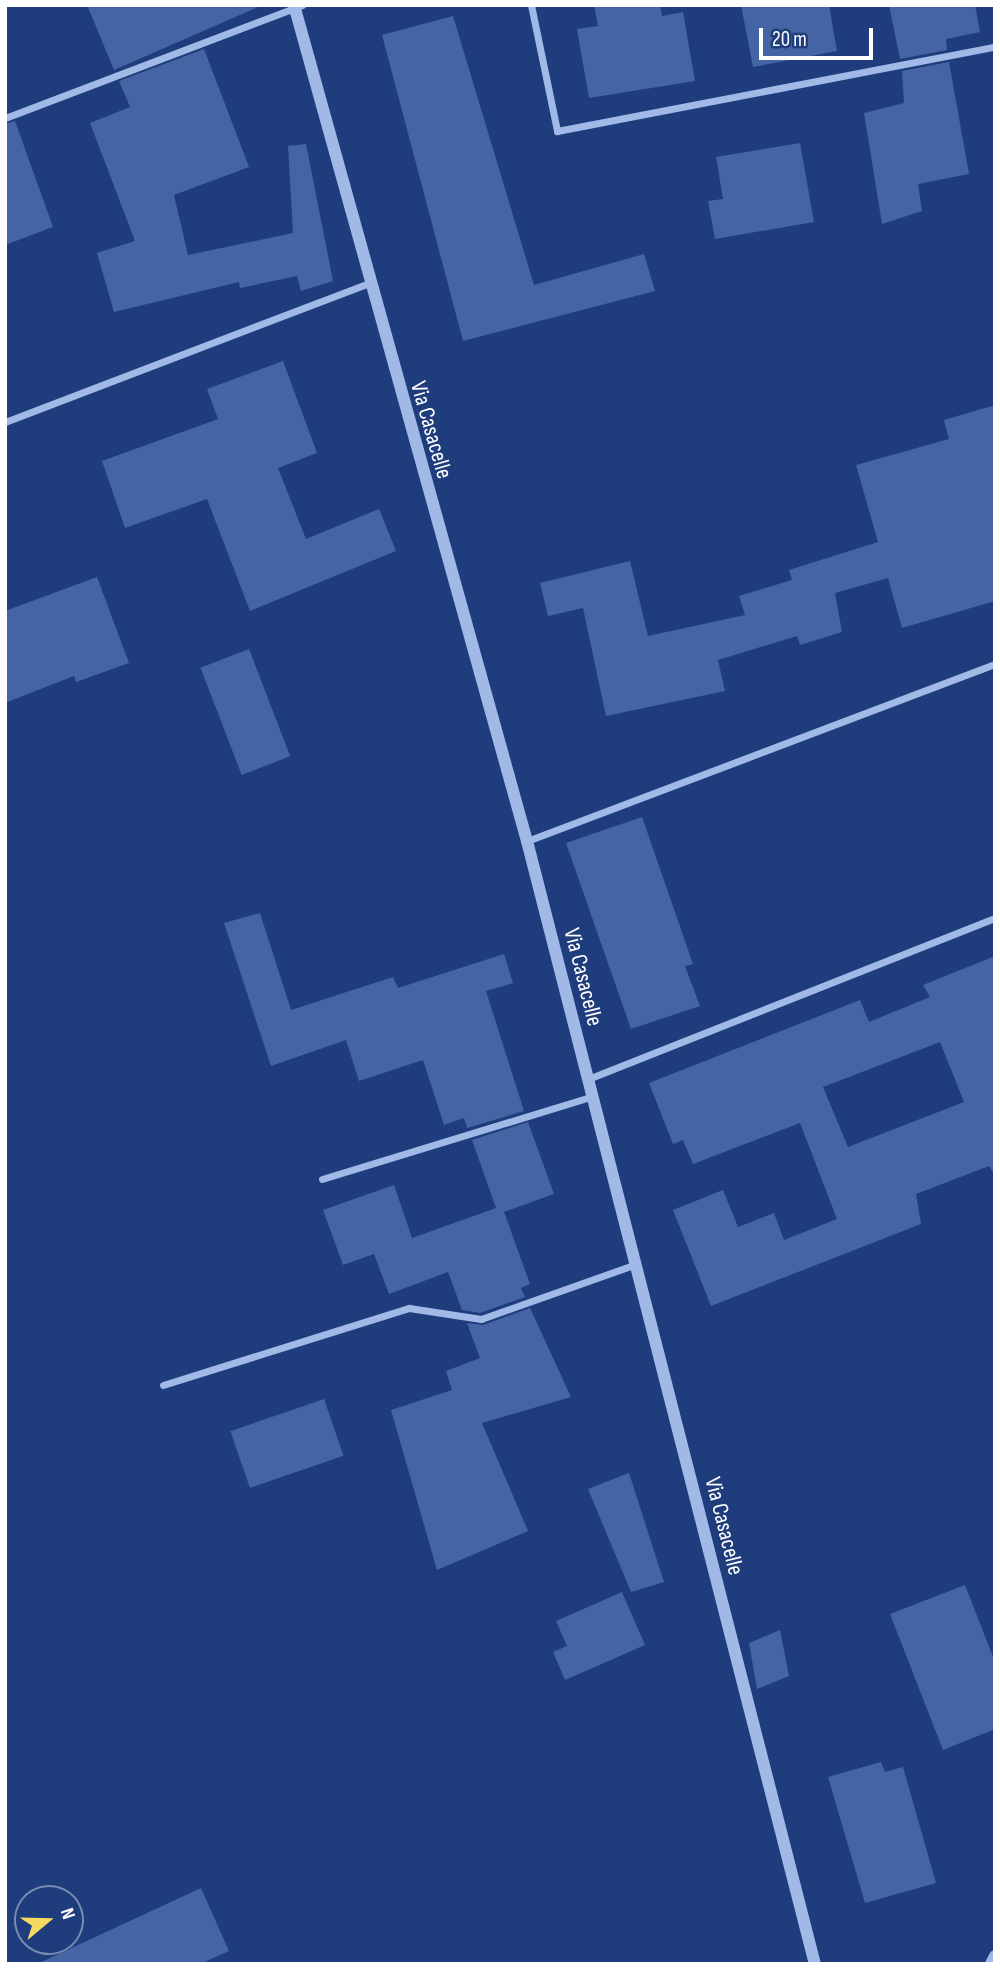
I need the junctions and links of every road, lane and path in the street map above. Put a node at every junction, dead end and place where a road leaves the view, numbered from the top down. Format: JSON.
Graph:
{"nodes":[{"id":1,"x":531,"y":5,"type":"edge"},
{"id":2,"x":297,"y":6,"type":"edge"},
{"id":3,"x":995,"y":47,"type":"edge"},
{"id":4,"x":5,"y":118,"type":"edge"},
{"id":5,"x":367,"y":285,"type":"junction"},
{"id":6,"x":5,"y":422,"type":"edge"},
{"id":7,"x":995,"y":664,"type":"edge"},
{"id":8,"x":527,"y":841,"type":"junction"},
{"id":9,"x":995,"y":918,"type":"edge"},
{"id":10,"x":588,"y":1079,"type":"junction"},
{"id":11,"x":593,"y":1096,"type":"junction"},
{"id":12,"x":323,"y":1179,"type":"dead end"},
{"id":13,"x":636,"y":1264,"type":"junction"},
{"id":14,"x":163,"y":1385,"type":"dead end"},
{"id":15,"x":995,"y":1956,"type":"edge"},
{"id":16,"x":815,"y":1964,"type":"edge"},
{"id":17,"x":991,"y":1964,"type":"edge"}],
"edges":[{"from":1,"to":3,"type":"street"},
{"from":2,"to":4,"type":"street"},
{"from":2,"to":5,"type":"street","name":"Via Casacelle"},
{"from":5,"to":6,"type":"street"},
{"from":5,"to":8,"type":"street","name":"Via Casacelle"},
{"from":7,"to":8,"type":"street"},
{"from":8,"to":10,"type":"street","name":"Via Casacelle"},
{"from":9,"to":10,"type":"street"},
{"from":10,"to":11,"type":"street","name":"Via Casacelle"},
{"from":11,"to":12,"type":"street"},
{"from":11,"to":13,"type":"street","name":"Via Casacelle"},
{"from":13,"to":14,"type":"street"},
{"from":13,"to":16,"type":"street","name":"Via Casacelle"},
{"from":15,"to":17,"type":"street"}]}
